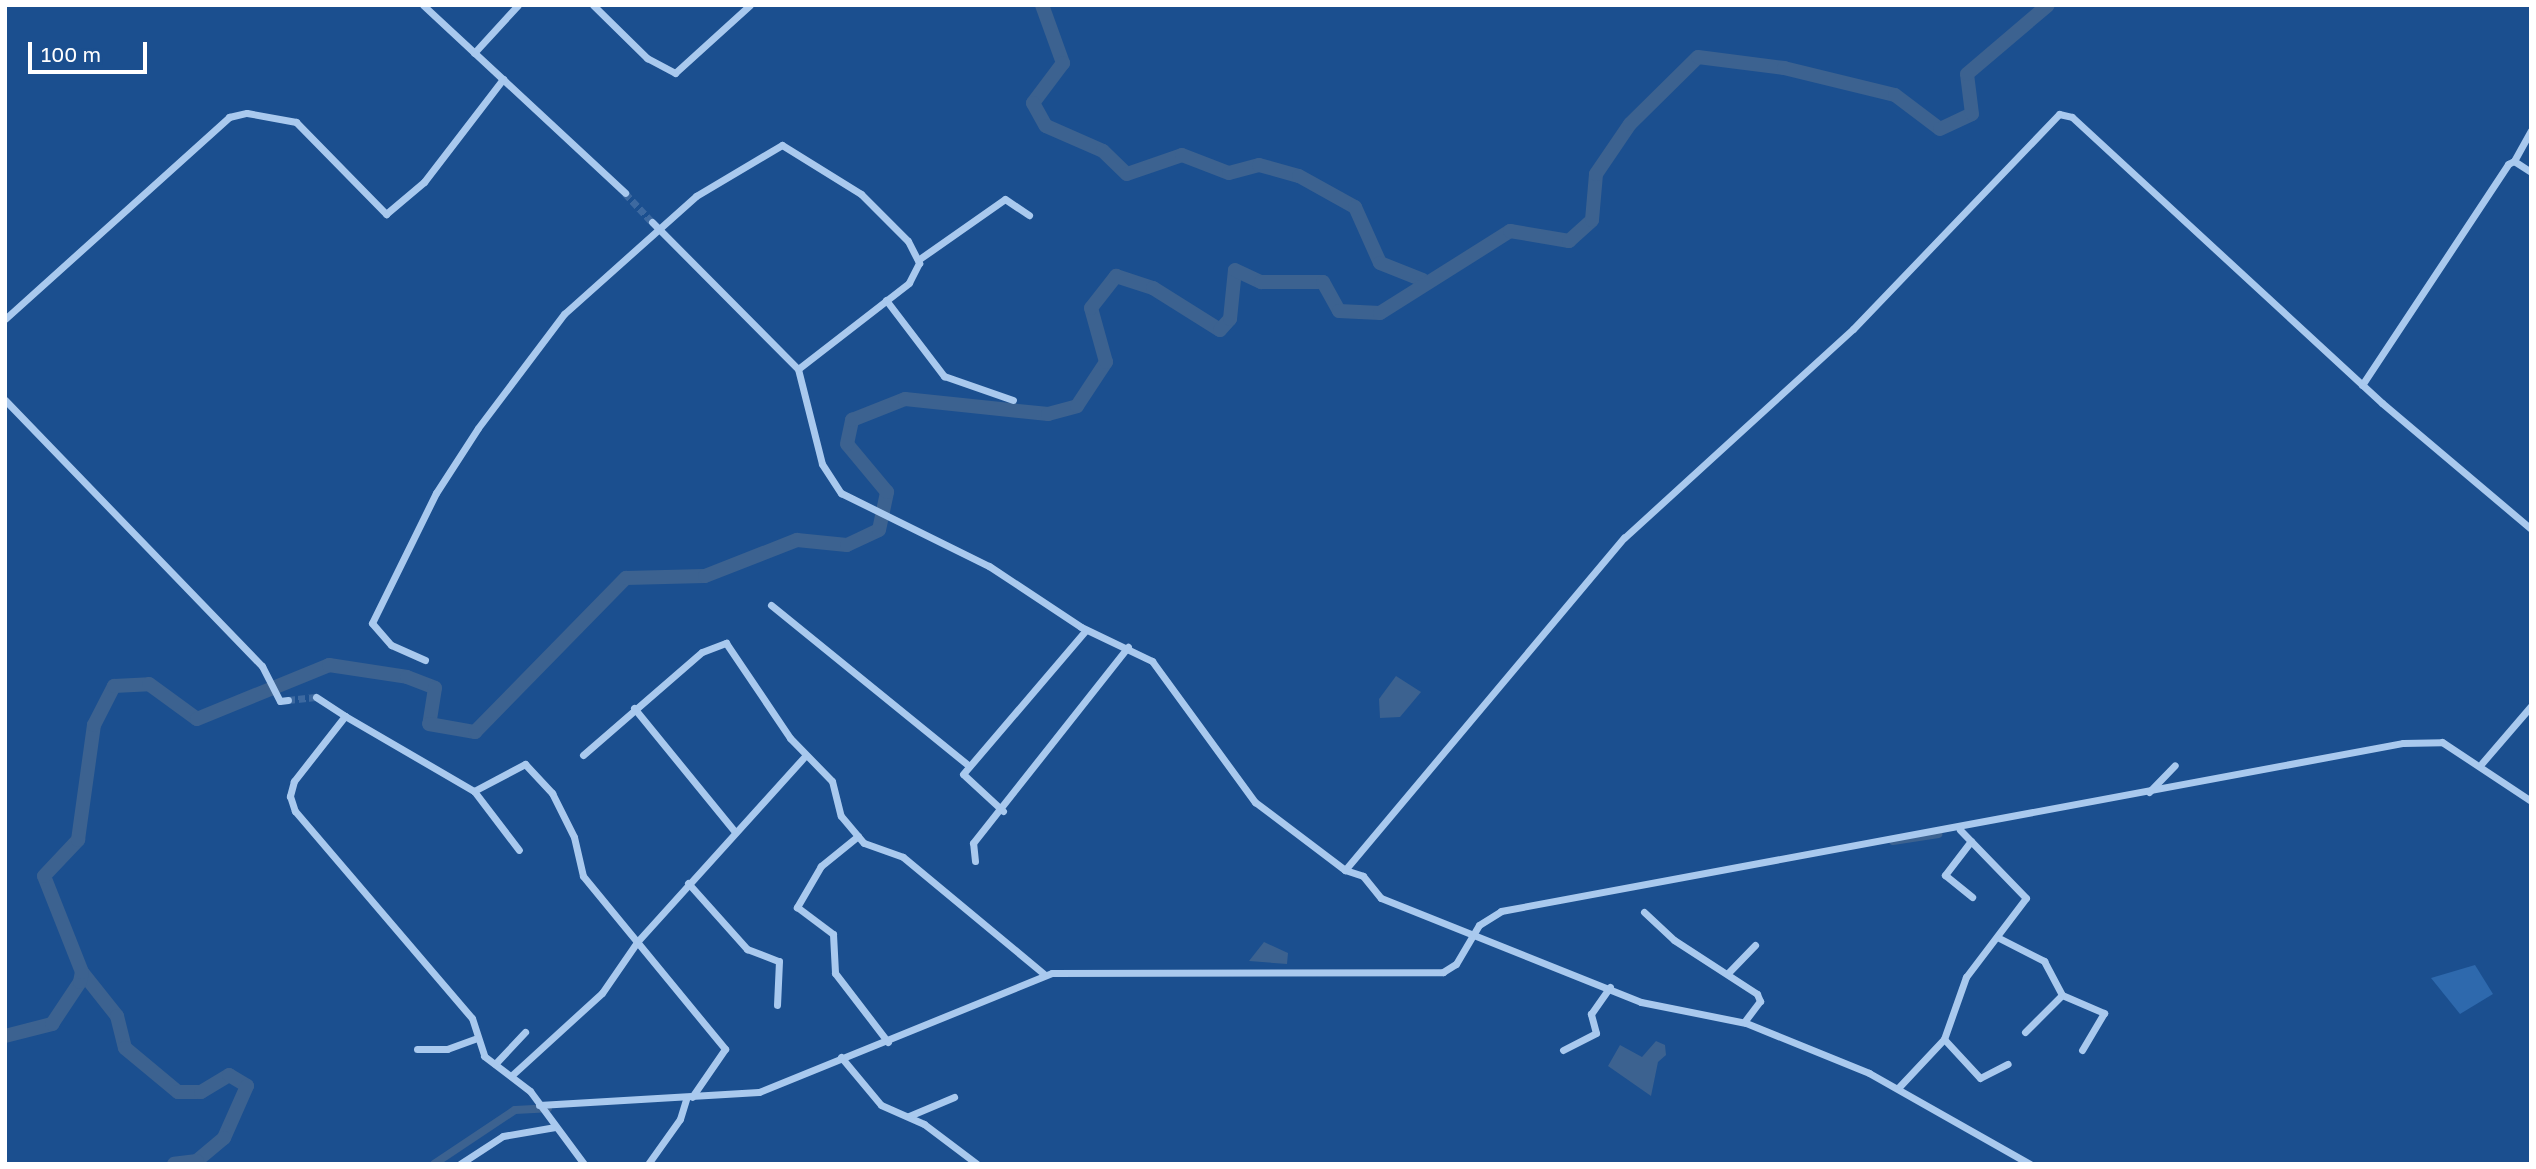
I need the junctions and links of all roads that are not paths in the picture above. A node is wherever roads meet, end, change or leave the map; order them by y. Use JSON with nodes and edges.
{"nodes":[{"id":1,"x":423,"y":5,"type":"edge"},
{"id":2,"x":518,"y":5,"type":"edge"},
{"id":3,"x":593,"y":5,"type":"edge"},
{"id":4,"x":750,"y":5,"type":"edge"},
{"id":5,"x":474,"y":53,"type":"junction"},
{"id":6,"x":503,"y":79,"type":"junction"},
{"id":7,"x":2531,"y":130,"type":"edge"},
{"id":8,"x":2514,"y":161,"type":"junction"},
{"id":9,"x":2531,"y":172,"type":"edge"},
{"id":10,"x":625,"y":193,"type":"tunnel mouth"},
{"id":11,"x":1029,"y":215,"type":"dead end"},
{"id":12,"x":652,"y":222,"type":"tunnel mouth"},
{"id":13,"x":660,"y":231,"type":"junction"},
{"id":14,"x":918,"y":260,"type":"junction"},
{"id":15,"x":886,"y":300,"type":"junction"},
{"id":16,"x":5,"y":319,"type":"edge"},
{"id":17,"x":798,"y":369,"type":"junction"},
{"id":18,"x":2362,"y":385,"type":"junction"},
{"id":19,"x":5,"y":400,"type":"edge"},
{"id":20,"x":1013,"y":400,"type":"dead end"},
{"id":21,"x":2531,"y":528,"type":"edge"},
{"id":22,"x":771,"y":605,"type":"dead end"},
{"id":23,"x":1086,"y":629,"type":"junction"},
{"id":24,"x":1128,"y":648,"type":"junction"},
{"id":25,"x":425,"y":660,"type":"dead end"},
{"id":26,"x":316,"y":697,"type":"tunnel mouth"},
{"id":27,"x":288,"y":701,"type":"dead end"},
{"id":28,"x":2531,"y":706,"type":"edge"},
{"id":29,"x":634,"y":708,"type":"junction"},
{"id":30,"x":345,"y":716,"type":"junction"},
{"id":31,"x":583,"y":755,"type":"dead end"},
{"id":32,"x":804,"y":757,"type":"junction"},
{"id":33,"x":2482,"y":763,"type":"junction"},
{"id":34,"x":2175,"y":765,"type":"dead end"},
{"id":35,"x":969,"y":766,"type":"junction"},
{"id":36,"x":474,"y":791,"type":"junction"},
{"id":37,"x":2148,"y":793,"type":"junction"},
{"id":38,"x":2531,"y":801,"type":"edge"},
{"id":39,"x":1003,"y":811,"type":"junction"},
{"id":40,"x":736,"y":832,"type":"junction"},
{"id":41,"x":858,"y":836,"type":"junction"},
{"id":42,"x":1965,"y":836,"type":"junction"},
{"id":43,"x":519,"y":850,"type":"dead end"},
{"id":44,"x":975,"y":861,"type":"dead end"},
{"id":45,"x":1345,"y":870,"type":"junction"},
{"id":46,"x":688,"y":883,"type":"junction"},
{"id":47,"x":1972,"y":897,"type":"dead end"},
{"id":48,"x":1644,"y":912,"type":"dead end"},
{"id":49,"x":1474,"y":933,"type":"junction"},
{"id":50,"x":1999,"y":939,"type":"junction"},
{"id":51,"x":1755,"y":944,"type":"dead end"},
{"id":52,"x":635,"y":945,"type":"junction"},
{"id":53,"x":1728,"y":973,"type":"junction"},
{"id":54,"x":1044,"y":974,"type":"junction"},
{"id":55,"x":1610,"y":987,"type":"junction"},
{"id":56,"x":2062,"y":995,"type":"junction"},
{"id":57,"x":777,"y":1005,"type":"dead end"},
{"id":58,"x":1744,"y":1022,"type":"junction"},
{"id":59,"x":525,"y":1032,"type":"dead end"},
{"id":60,"x":2025,"y":1032,"type":"dead end"},
{"id":61,"x":475,"y":1039,"type":"junction"},
{"id":62,"x":1944,"y":1039,"type":"junction"},
{"id":63,"x":888,"y":1042,"type":"junction"},
{"id":64,"x":417,"y":1049,"type":"dead end"},
{"id":65,"x":1563,"y":1050,"type":"dead end"},
{"id":66,"x":2082,"y":1050,"type":"dead end"},
{"id":67,"x":844,"y":1061,"type":"junction"},
{"id":68,"x":495,"y":1064,"type":"junction"},
{"id":69,"x":2008,"y":1064,"type":"dead end"},
{"id":70,"x":511,"y":1076,"type":"junction"},
{"id":71,"x":1899,"y":1087,"type":"junction"},
{"id":72,"x":954,"y":1097,"type":"dead end"},
{"id":73,"x":686,"y":1102,"type":"junction"},
{"id":74,"x":542,"y":1108,"type":"junction"},
{"id":75,"x":906,"y":1117,"type":"junction"},
{"id":76,"x":553,"y":1125,"type":"junction"},
{"id":77,"x":460,"y":1164,"type":"edge"},
{"id":78,"x":584,"y":1164,"type":"edge"},
{"id":79,"x":648,"y":1164,"type":"edge"},
{"id":80,"x":977,"y":1164,"type":"edge"},
{"id":81,"x":2030,"y":1164,"type":"edge"}],
"edges":[{"from":1,"to":5,"type":"street"},
{"from":2,"to":5,"type":"street"},
{"from":3,"to":4,"type":"street"},
{"from":5,"to":6,"type":"street"},
{"from":6,"to":10,"type":"street"},
{"from":6,"to":16,"type":"street"},
{"from":7,"to":8,"type":"street"},
{"from":8,"to":9,"type":"street"},
{"from":8,"to":18,"type":"street"},
{"from":11,"to":14,"type":"street"},
{"from":12,"to":13,"type":"street"},
{"from":13,"to":14,"type":"street"},
{"from":13,"to":17,"type":"street"},
{"from":13,"to":25,"type":"street"},
{"from":14,"to":15,"type":"street"},
{"from":15,"to":17,"type":"street"},
{"from":15,"to":20,"type":"street"},
{"from":17,"to":23,"type":"street"},
{"from":18,"to":21,"type":"street"},
{"from":18,"to":45,"type":"street"},
{"from":19,"to":27,"type":"street"},
{"from":22,"to":35,"type":"street"},
{"from":23,"to":24,"type":"street"},
{"from":23,"to":35,"type":"street"},
{"from":24,"to":39,"type":"street"},
{"from":24,"to":45,"type":"street"},
{"from":26,"to":30,"type":"street"},
{"from":28,"to":33,"type":"street"},
{"from":29,"to":31,"type":"street"},
{"from":29,"to":32,"type":"street"},
{"from":29,"to":40,"type":"street"},
{"from":30,"to":36,"type":"street"},
{"from":30,"to":61,"type":"street"},
{"from":32,"to":40,"type":"street"},
{"from":32,"to":41,"type":"street"},
{"from":33,"to":37,"type":"street"},
{"from":33,"to":38,"type":"street"},
{"from":34,"to":37,"type":"street"},
{"from":35,"to":39,"type":"street"},
{"from":36,"to":43,"type":"street"},
{"from":36,"to":52,"type":"street"},
{"from":37,"to":42,"type":"street"},
{"from":39,"to":44,"type":"street"},
{"from":40,"to":46,"type":"street"},
{"from":41,"to":54,"type":"street"},
{"from":41,"to":63,"type":"street"},
{"from":42,"to":47,"type":"street"},
{"from":42,"to":49,"type":"street"},
{"from":42,"to":50,"type":"street"},
{"from":45,"to":49,"type":"street"},
{"from":46,"to":52,"type":"street"},
{"from":46,"to":57,"type":"street"},
{"from":48,"to":53,"type":"street"},
{"from":49,"to":54,"type":"street"},
{"from":49,"to":55,"type":"street"},
{"from":50,"to":56,"type":"street"},
{"from":50,"to":62,"type":"street"},
{"from":51,"to":53,"type":"street"},
{"from":52,"to":70,"type":"street"},
{"from":52,"to":73,"type":"street"},
{"from":53,"to":58,"type":"street"},
{"from":54,"to":63,"type":"street"},
{"from":55,"to":58,"type":"street"},
{"from":55,"to":65,"type":"street"},
{"from":56,"to":60,"type":"street"},
{"from":56,"to":66,"type":"street"},
{"from":58,"to":71,"type":"street"},
{"from":59,"to":68,"type":"street"},
{"from":61,"to":64,"type":"street"},
{"from":61,"to":68,"type":"street"},
{"from":62,"to":69,"type":"street"},
{"from":62,"to":71,"type":"street"},
{"from":63,"to":67,"type":"street"},
{"from":67,"to":73,"type":"street"},
{"from":67,"to":75,"type":"street"},
{"from":68,"to":70,"type":"street"},
{"from":70,"to":74,"type":"street"},
{"from":71,"to":81,"type":"street"},
{"from":72,"to":75,"type":"street"},
{"from":73,"to":74,"type":"street"},
{"from":73,"to":79,"type":"street"},
{"from":74,"to":76,"type":"street"},
{"from":75,"to":80,"type":"street"},
{"from":76,"to":77,"type":"street"},
{"from":76,"to":78,"type":"street"}]}
